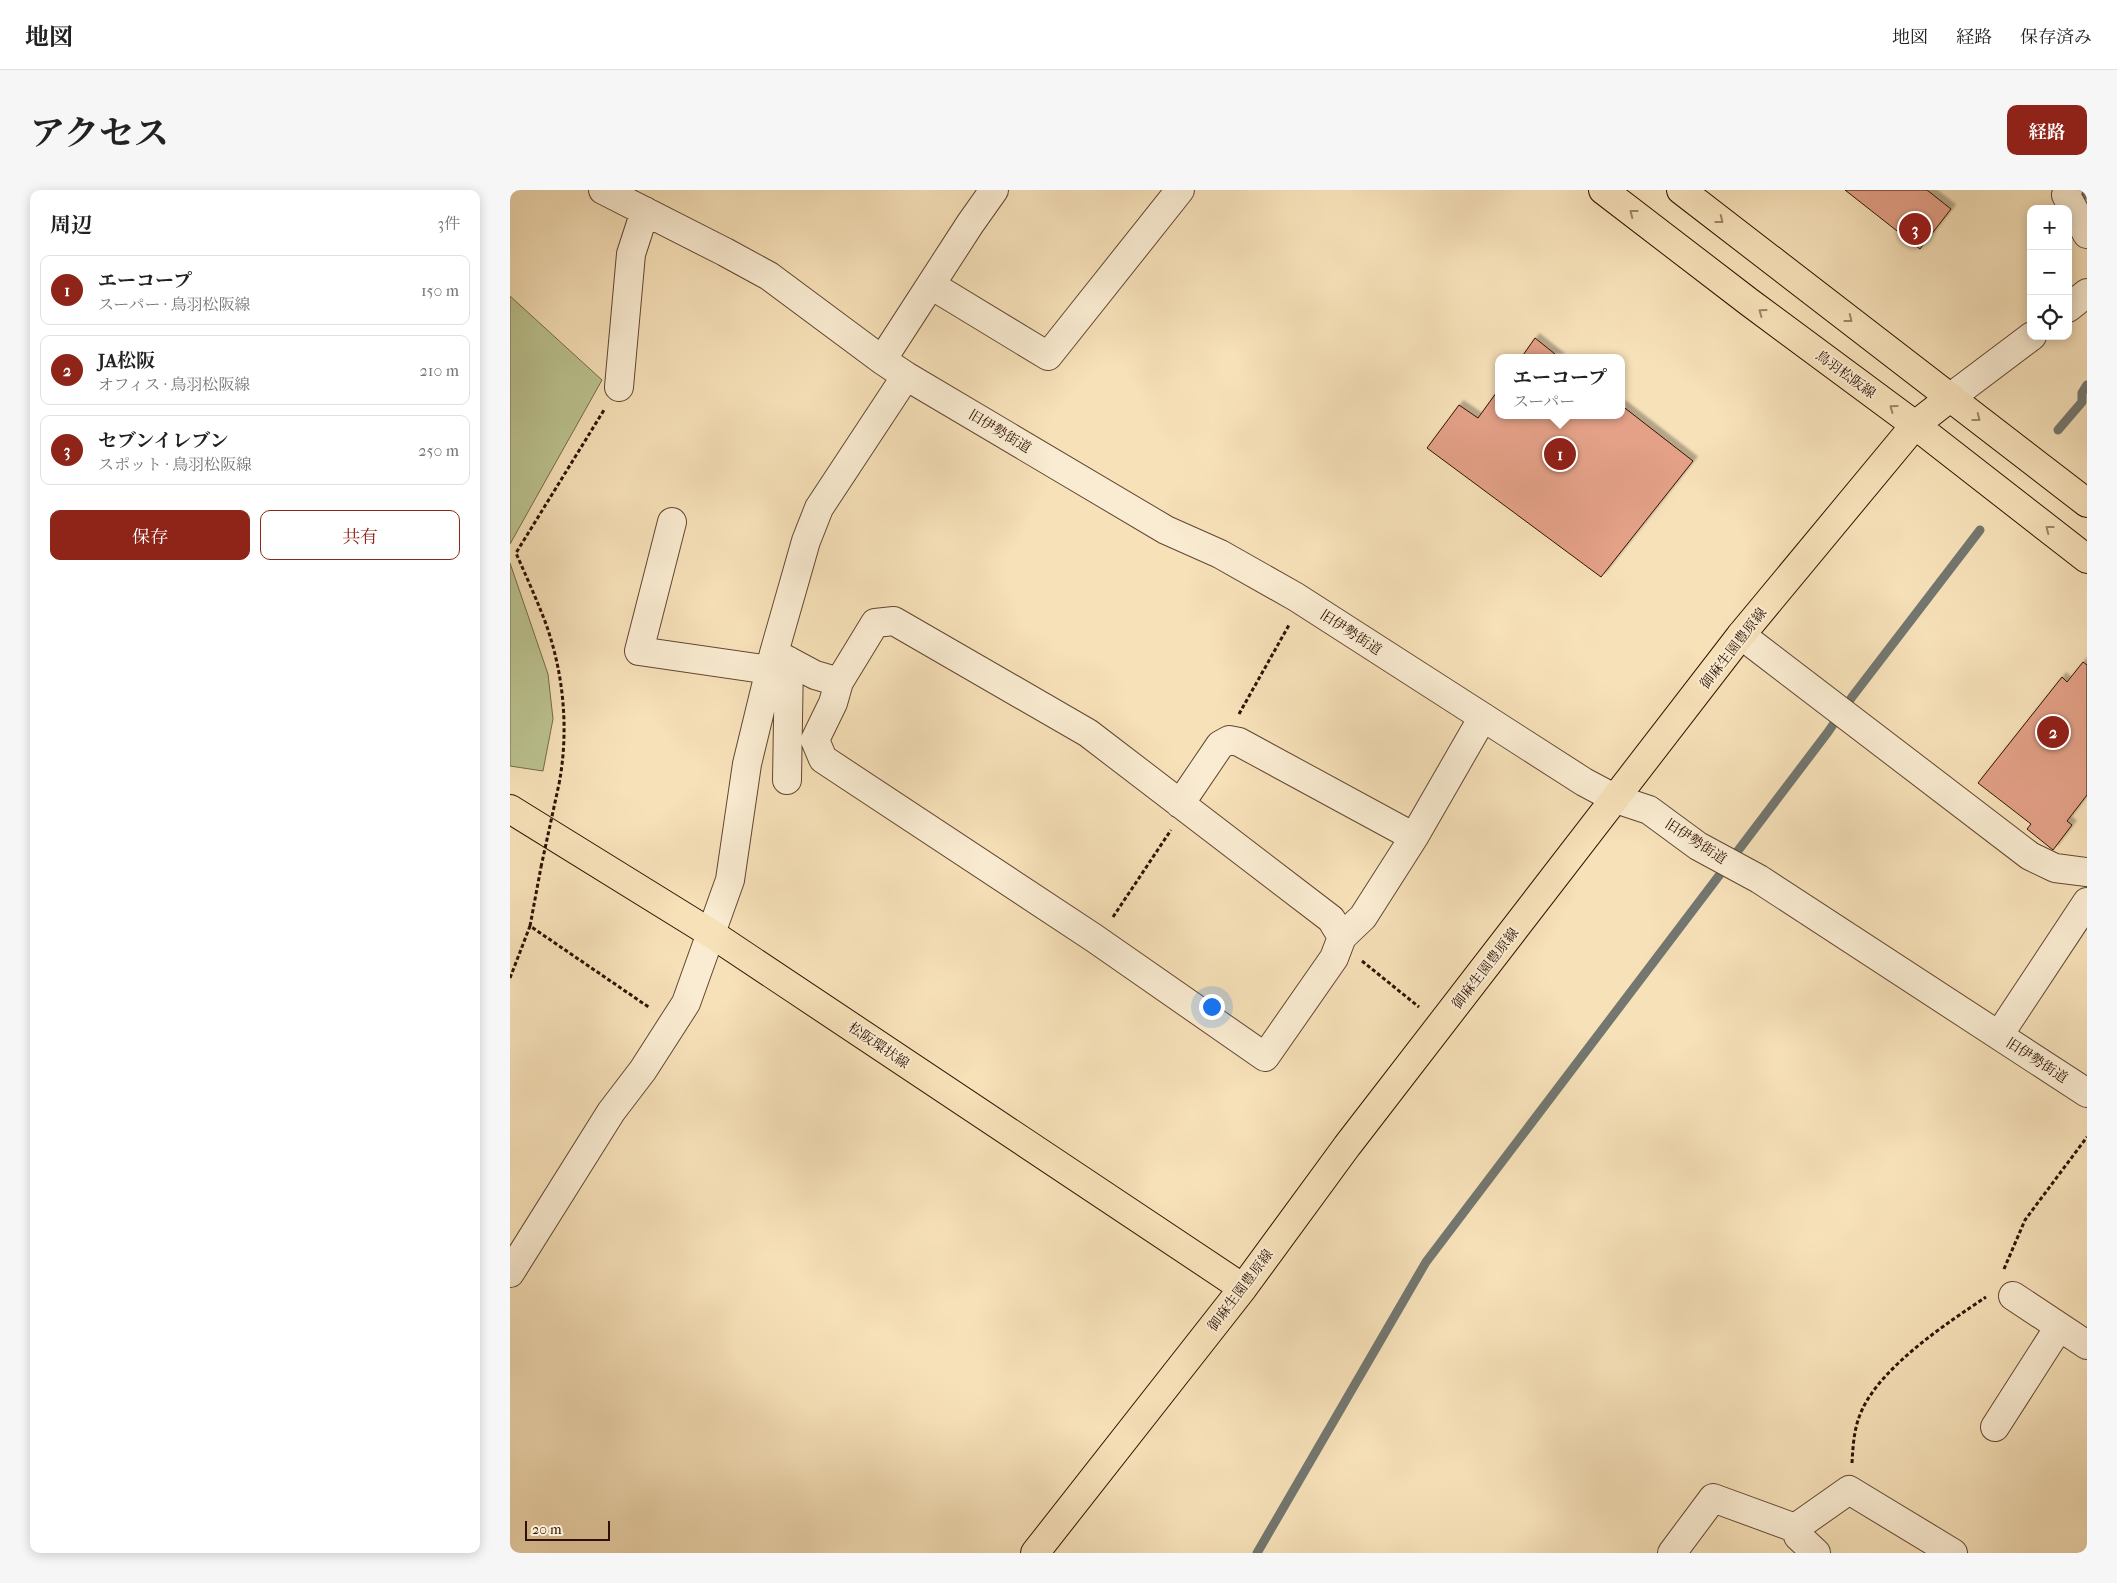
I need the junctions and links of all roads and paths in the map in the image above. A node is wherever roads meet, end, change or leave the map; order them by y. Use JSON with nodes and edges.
{"nodes":[{"id":1,"x":603,"y":190,"type":"edge"},
{"id":2,"x":994,"y":190,"type":"edge"},
{"id":3,"x":1180,"y":190,"type":"edge"},
{"id":4,"x":1603,"y":190,"type":"edge"},
{"id":5,"x":1681,"y":190,"type":"edge"},
{"id":6,"x":2065,"y":192,"type":"edge"},
{"id":7,"x":645,"y":211,"type":"junction"},
{"id":8,"x":2087,"y":234,"type":"edge"},
{"id":9,"x":930,"y":285,"type":"junction"},
{"id":10,"x":2087,"y":294,"type":"edge"},
{"id":11,"x":2072,"y":305,"type":"edge"},
{"id":12,"x":2027,"y":340,"type":"edge"},
{"id":13,"x":882,"y":360,"type":"junction"},
{"id":14,"x":906,"y":376,"type":"junction"},
{"id":15,"x":619,"y":387,"type":"joint"},
{"id":16,"x":1951,"y":397,"type":"junction"},
{"id":17,"x":1915,"y":424,"type":"junction"},
{"id":18,"x":2087,"y":503,"type":"edge"},
{"id":19,"x":672,"y":522,"type":"dead end"},
{"id":20,"x":2087,"y":560,"type":"edge"},
{"id":21,"x":1302,"y":601,"type":"junction"},
{"id":22,"x":1741,"y":635,"type":"junction"},
{"id":23,"x":777,"y":661,"type":"junction"},
{"id":24,"x":839,"y":682,"type":"junction"},
{"id":25,"x":1483,"y":718,"type":"junction"},
{"id":26,"x":1224,"y":742,"type":"junction"},
{"id":27,"x":786,"y":780,"type":"dead end"},
{"id":28,"x":1616,"y":799,"type":"junction"},
{"id":29,"x":1180,"y":804,"type":"junction"},
{"id":30,"x":510,"y":809,"type":"edge"},
{"id":31,"x":1414,"y":837,"type":"junction"},
{"id":32,"x":2087,"y":872,"type":"edge"},
{"id":33,"x":2087,"y":902,"type":"edge"},
{"id":34,"x":530,"y":926,"type":"junction"},
{"id":35,"x":712,"y":934,"type":"junction"},
{"id":36,"x":1097,"y":940,"type":"junction"},
{"id":37,"x":1341,"y":940,"type":"junction"},
{"id":38,"x":510,"y":978,"type":"edge"},
{"id":39,"x":1426,"y":1012,"type":"dead end"},
{"id":40,"x":673,"y":1024,"type":"junction"},
{"id":41,"x":1998,"y":1035,"type":"junction"},
{"id":42,"x":2087,"y":1093,"type":"edge"},
{"id":43,"x":2087,"y":1137,"type":"edge"},
{"id":44,"x":2004,"y":1270,"type":"dead end"},
{"id":45,"x":510,"y":1273,"type":"edge"},
{"id":46,"x":1243,"y":1288,"type":"junction"},
{"id":47,"x":2003,"y":1294,"type":"joint"},
{"id":48,"x":2059,"y":1327,"type":"junction"},
{"id":49,"x":2087,"y":1345,"type":"edge"},
{"id":50,"x":1995,"y":1427,"type":"dead end"},
{"id":51,"x":1849,"y":1490,"type":"junction"},
{"id":52,"x":1795,"y":1528,"type":"junction"},
{"id":53,"x":1035,"y":1553,"type":"edge"},
{"id":54,"x":1672,"y":1553,"type":"edge"},
{"id":55,"x":1816,"y":1553,"type":"edge"},
{"id":56,"x":1954,"y":1553,"type":"edge"}],
"edges":[{"from":1,"to":7,"type":"street","name":"旧伊勢街道"},
{"from":2,"to":9,"type":"street"},
{"from":3,"to":9,"type":"street"},
{"from":17,"to":4,"type":"main road","name":"鳥羽松阪線","one_way":true},
{"from":5,"to":16,"type":"main road","one_way":true},
{"from":6,"to":8,"type":"street"},
{"from":7,"to":13,"type":"street","name":"旧伊勢街道"},
{"from":7,"to":15,"type":"street"},
{"from":9,"to":13,"type":"street"},
{"from":10,"to":11,"type":"street"},
{"from":12,"to":16,"type":"street"},
{"from":13,"to":14,"type":"street","name":"旧伊勢街道"},
{"from":14,"to":21,"type":"street","name":"旧伊勢街道"},
{"from":14,"to":23,"type":"street"},
{"from":15,"to":34,"type":"path","bridge":true},
{"from":16,"to":17,"type":"main road","name":"御麻生園豊原線"},
{"from":16,"to":18,"type":"main road","one_way":true},
{"from":20,"to":17,"type":"main road","name":"鳥羽松阪線","one_way":true},
{"from":17,"to":22,"type":"main road","name":"御麻生園豊原線"},
{"from":19,"to":23,"type":"street"},
{"from":21,"to":25,"type":"street","name":"旧伊勢街道"},
{"from":21,"to":26,"type":"path"},
{"from":22,"to":28,"type":"main road","name":"御麻生園豊原線"},
{"from":22,"to":32,"type":"street"},
{"from":23,"to":24,"type":"street"},
{"from":23,"to":27,"type":"street"},
{"from":23,"to":35,"type":"street"},
{"from":24,"to":29,"type":"street"},
{"from":24,"to":36,"type":"street"},
{"from":25,"to":28,"type":"street","name":"旧伊勢街道"},
{"from":25,"to":31,"type":"street"},
{"from":26,"to":29,"type":"street"},
{"from":26,"to":31,"type":"street"},
{"from":28,"to":41,"type":"street","name":"旧伊勢街道"},
{"from":28,"to":46,"type":"main road","name":"御麻生園豊原線"},
{"from":29,"to":36,"type":"path"},
{"from":29,"to":37,"type":"street"},
{"from":30,"to":35,"type":"main road","name":"松阪環状線"},
{"from":31,"to":37,"type":"street"},
{"from":33,"to":41,"type":"street"},
{"from":34,"to":38,"type":"path"},
{"from":34,"to":40,"type":"path"},
{"from":35,"to":40,"type":"street"},
{"from":35,"to":46,"type":"main road","name":"松阪環状線"},
{"from":36,"to":37,"type":"street"},
{"from":37,"to":39,"type":"path"},
{"from":40,"to":45,"type":"street"},
{"from":41,"to":42,"type":"street","name":"旧伊勢街道"},
{"from":43,"to":44,"type":"path"},
{"from":46,"to":53,"type":"main road","name":"御麻生園豊原線"},
{"from":47,"to":48,"type":"street"},
{"from":47,"to":51,"type":"path"},
{"from":48,"to":49,"type":"street"},
{"from":48,"to":50,"type":"street"},
{"from":51,"to":52,"type":"street"},
{"from":51,"to":56,"type":"street"},
{"from":52,"to":54,"type":"street"},
{"from":52,"to":55,"type":"street"}]}
